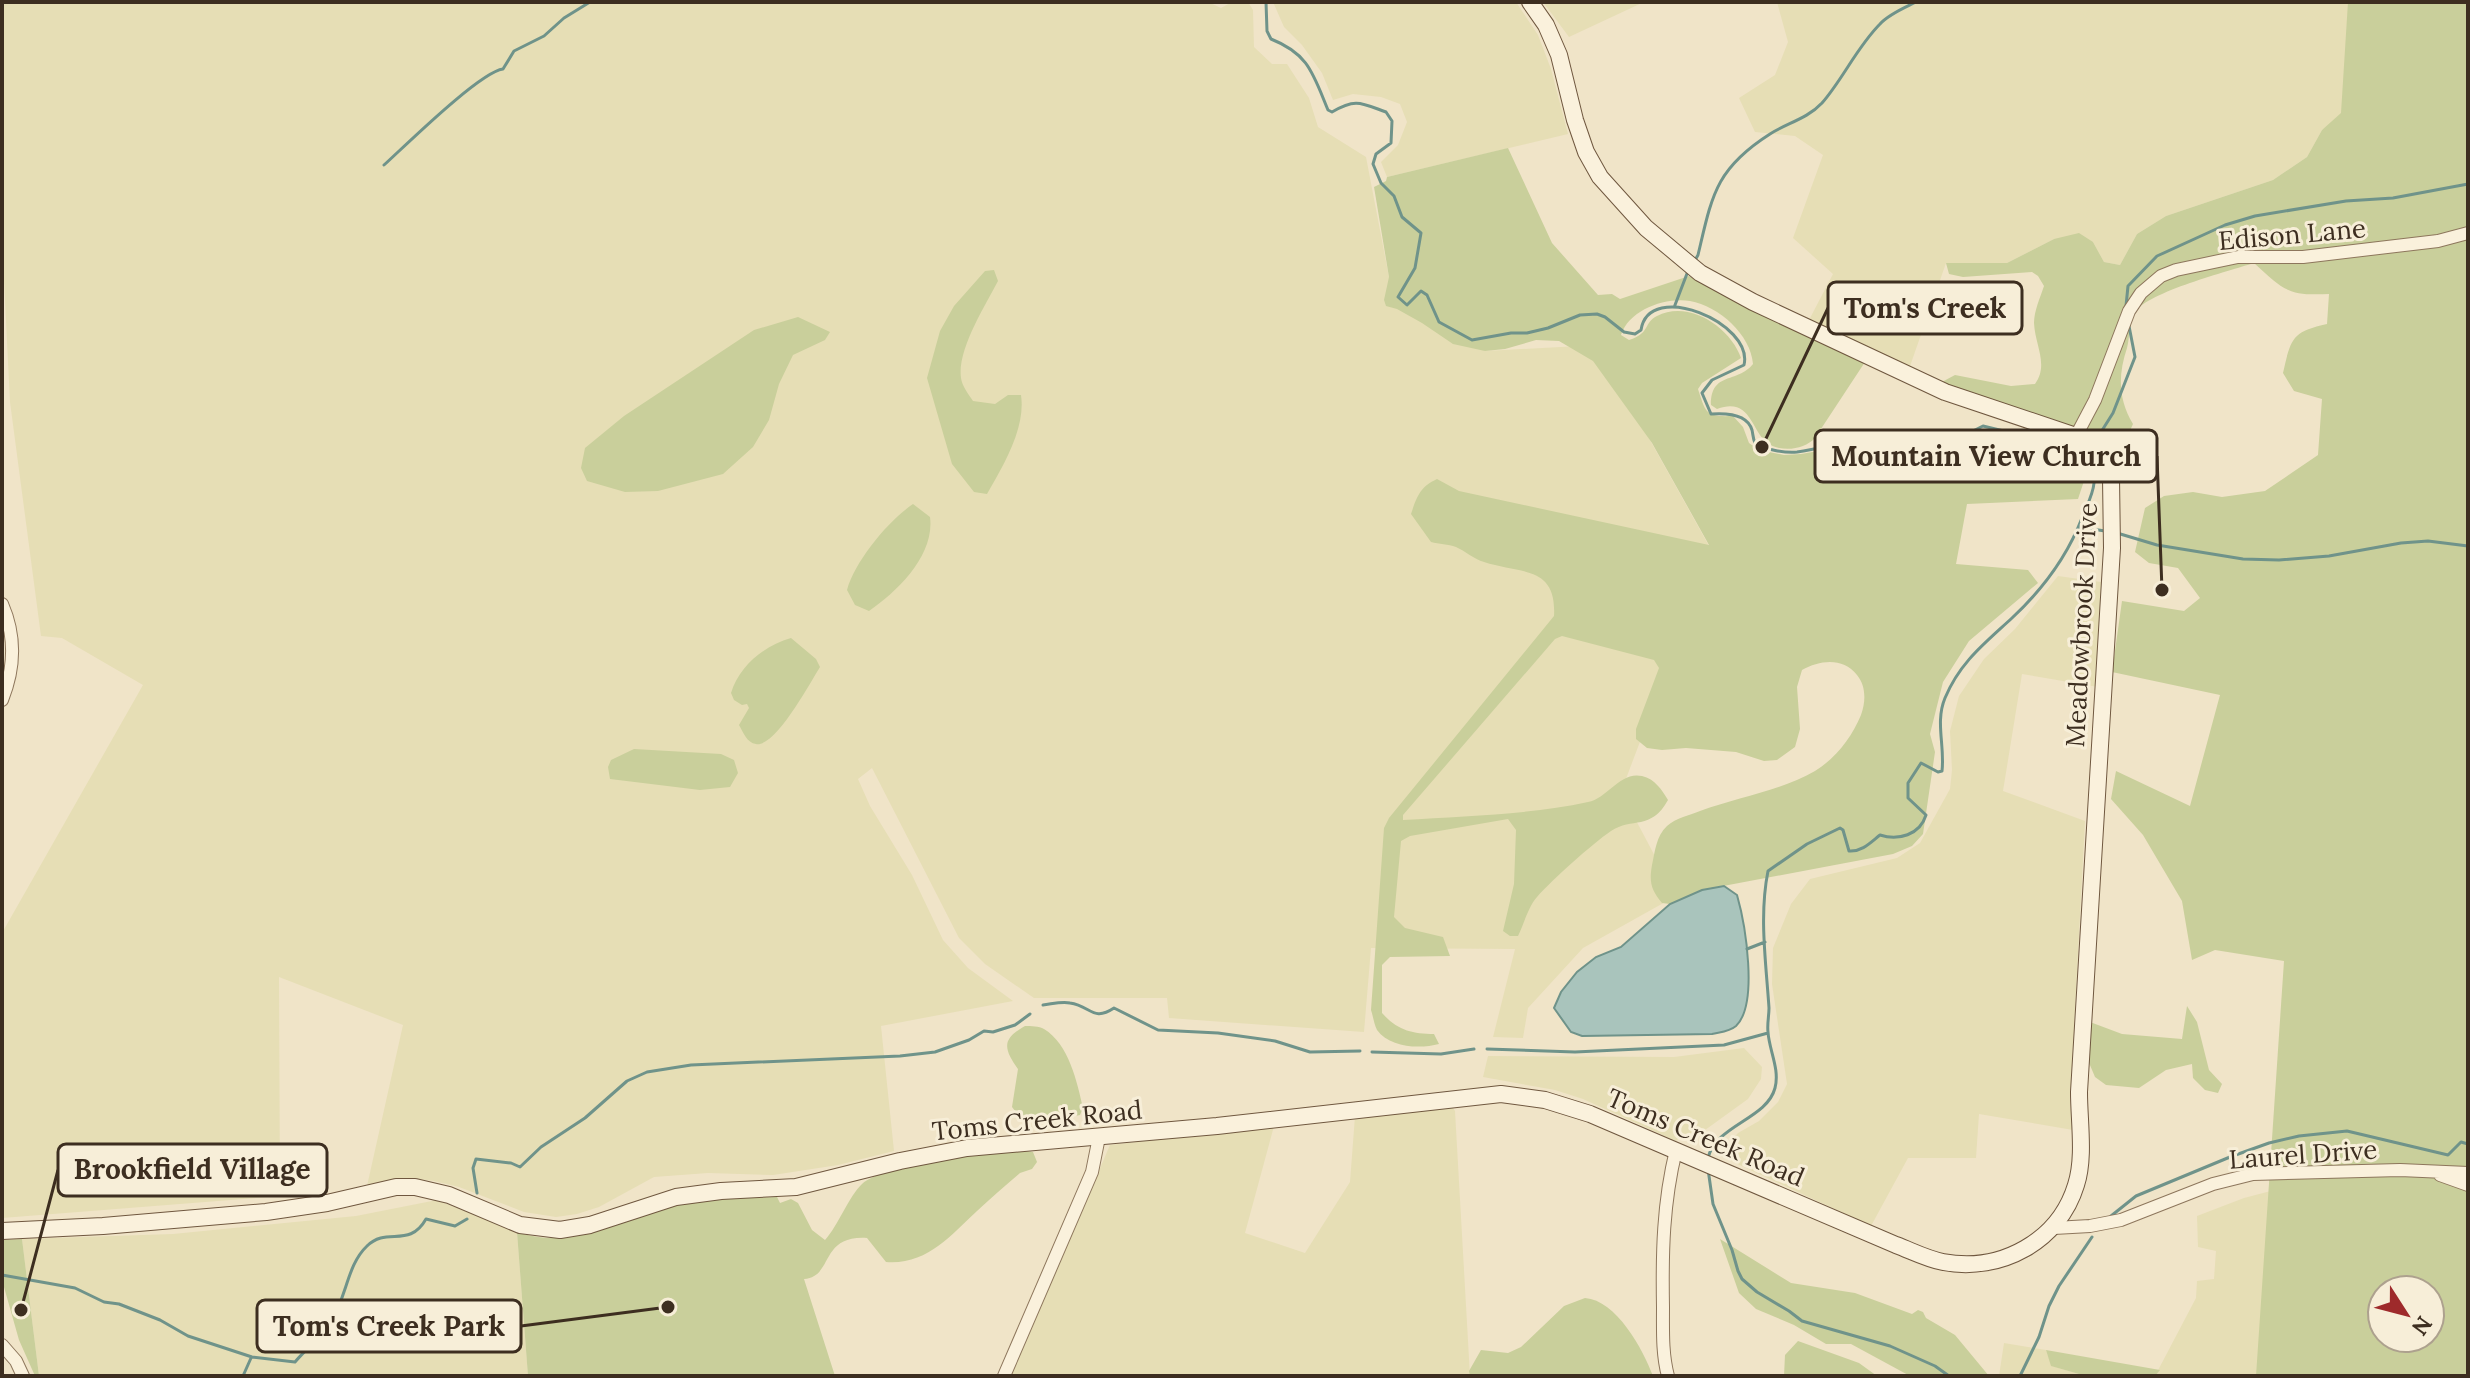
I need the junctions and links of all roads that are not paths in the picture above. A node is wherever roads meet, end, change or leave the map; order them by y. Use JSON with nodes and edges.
{"nodes":[{"id":1,"x":1530,"y":2,"type":"edge"},
{"id":2,"x":2468,"y":233,"type":"edge"},
{"id":3,"x":2076,"y":436,"type":"junction"},
{"id":4,"x":2,"y":604,"type":"edge"},
{"id":5,"x":2,"y":700,"type":"edge"},
{"id":6,"x":1099,"y":1137,"type":"junction"},
{"id":7,"x":1676,"y":1150,"type":"junction"},
{"id":8,"x":2426,"y":1170,"type":"junction"},
{"id":9,"x":2468,"y":1173,"type":"edge"},
{"id":10,"x":2468,"y":1185,"type":"edge"},
{"id":11,"x":2054,"y":1228,"type":"junction"},
{"id":12,"x":2,"y":1231,"type":"edge"},
{"id":13,"x":2,"y":1345,"type":"edge"},
{"id":14,"x":23,"y":1376,"type":"edge"},
{"id":15,"x":1004,"y":1376,"type":"edge"},
{"id":16,"x":1668,"y":1376,"type":"edge"}],
"edges":[{"from":1,"to":3,"type":"street","name":"Meadowbrook Drive"},
{"from":2,"to":3,"type":"street","name":"Edison Lane"},
{"from":3,"to":11,"type":"street","name":"Meadowbrook Drive"},
{"from":4,"to":5,"type":"street"},
{"from":6,"to":7,"type":"street","name":"Toms Creek Road"},
{"from":6,"to":12,"type":"street","name":"Toms Creek Road"},
{"from":6,"to":15,"type":"street"},
{"from":7,"to":11,"type":"street","name":"Toms Creek Road"},
{"from":7,"to":16,"type":"street"},
{"from":8,"to":9,"type":"street","name":"Laurel Drive"},
{"from":8,"to":10,"type":"street"},
{"from":8,"to":11,"type":"street","name":"Laurel Drive"},
{"from":13,"to":14,"type":"street"}]}
